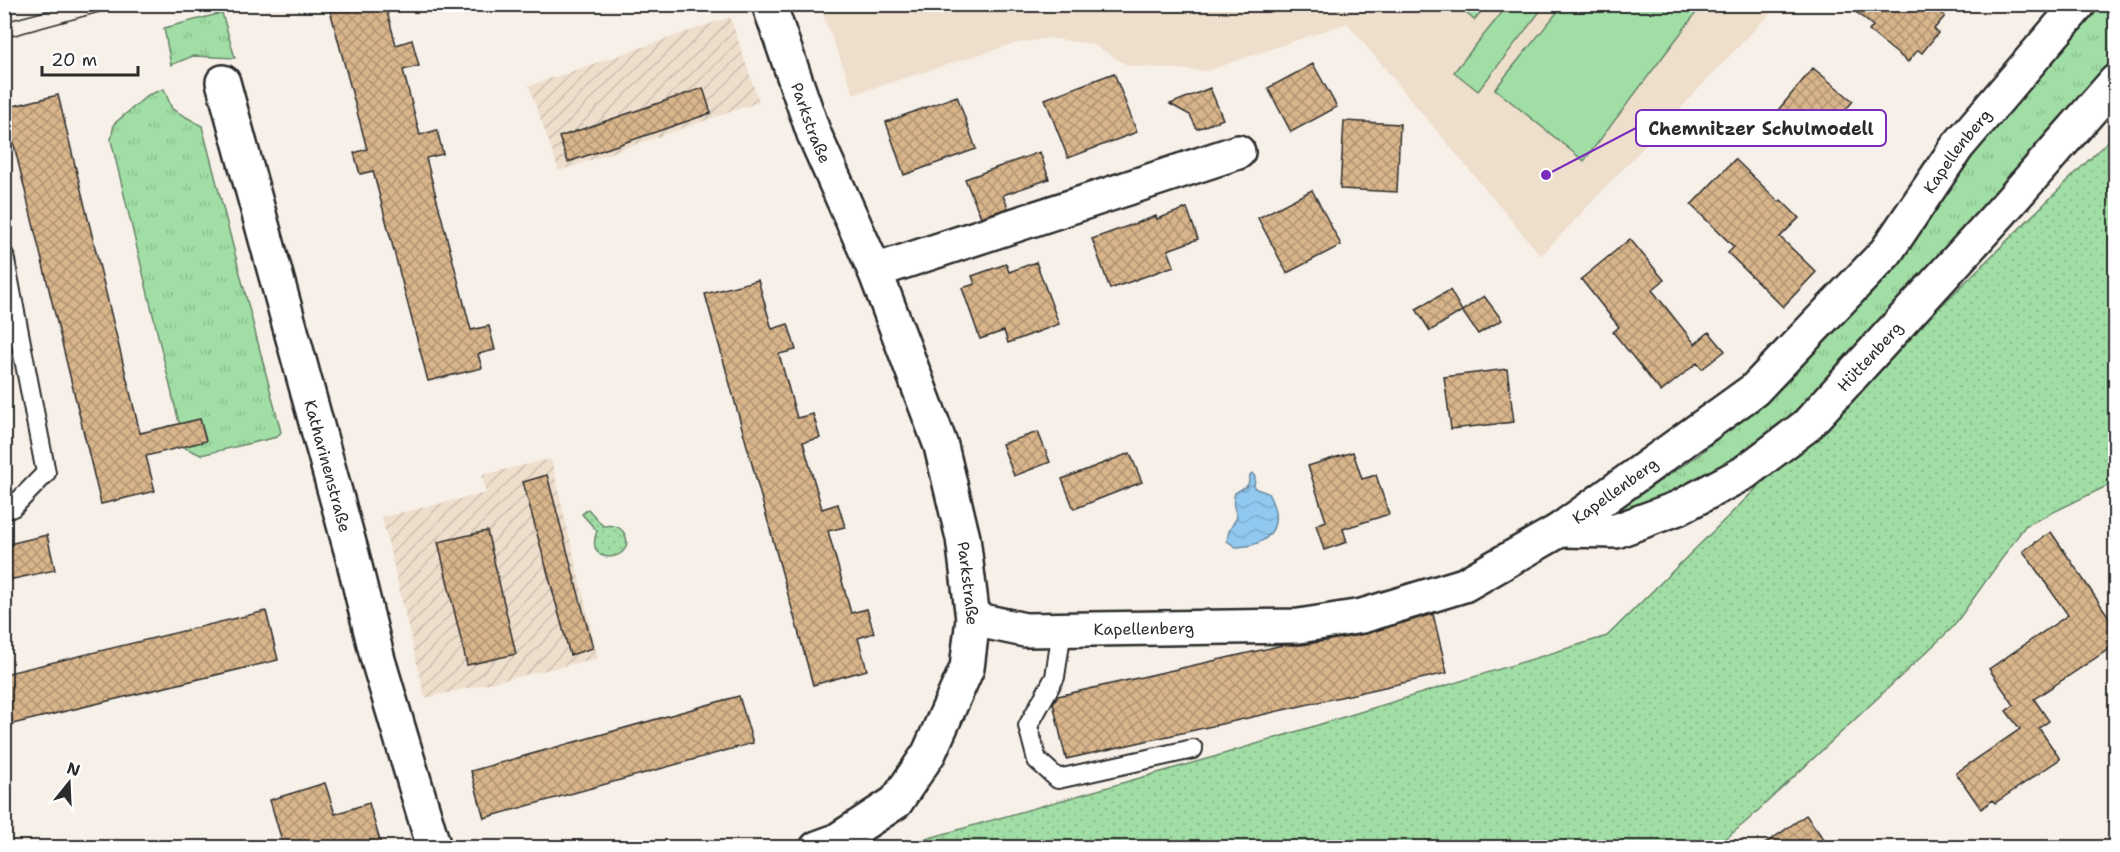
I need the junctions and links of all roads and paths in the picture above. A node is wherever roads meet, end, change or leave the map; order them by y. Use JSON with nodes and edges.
{"nodes":[{"id":1,"x":769,"y":4,"type":"edge"},
{"id":2,"x":2079,"y":4,"type":"edge"},
{"id":3,"x":2115,"y":81,"type":"edge"},
{"id":4,"x":223,"y":82,"type":"dead end"},
{"id":5,"x":1238,"y":152,"type":"dead end"},
{"id":6,"x":4,"y":255,"type":"edge"},
{"id":7,"x":875,"y":271,"type":"junction"},
{"id":8,"x":4,"y":511,"type":"edge"},
{"id":9,"x":1560,"y":530,"type":"junction"},
{"id":10,"x":973,"y":619,"type":"junction"},
{"id":11,"x":1062,"y":629,"type":"junction"},
{"id":12,"x":1193,"y":749,"type":"dead end"},
{"id":13,"x":434,"y":848,"type":"edge"},
{"id":14,"x":817,"y":848,"type":"edge"}],
"edges":[{"from":1,"to":7,"type":"street","name":"Parkstraße"},
{"from":2,"to":9,"type":"street","name":"Kapellenberg"},
{"from":3,"to":9,"type":"street","name":"Hüttenberg"},
{"from":4,"to":13,"type":"street","name":"Katharinenstraße"},
{"from":5,"to":7,"type":"street"},
{"from":6,"to":8,"type":"lane"},
{"from":7,"to":10,"type":"street","name":"Parkstraße"},
{"from":9,"to":11,"type":"street","name":"Kapellenberg"},
{"from":10,"to":11,"type":"street","name":"Kapellenberg"},
{"from":10,"to":14,"type":"street","name":"Parkstraße"},
{"from":11,"to":12,"type":"lane"}]}
